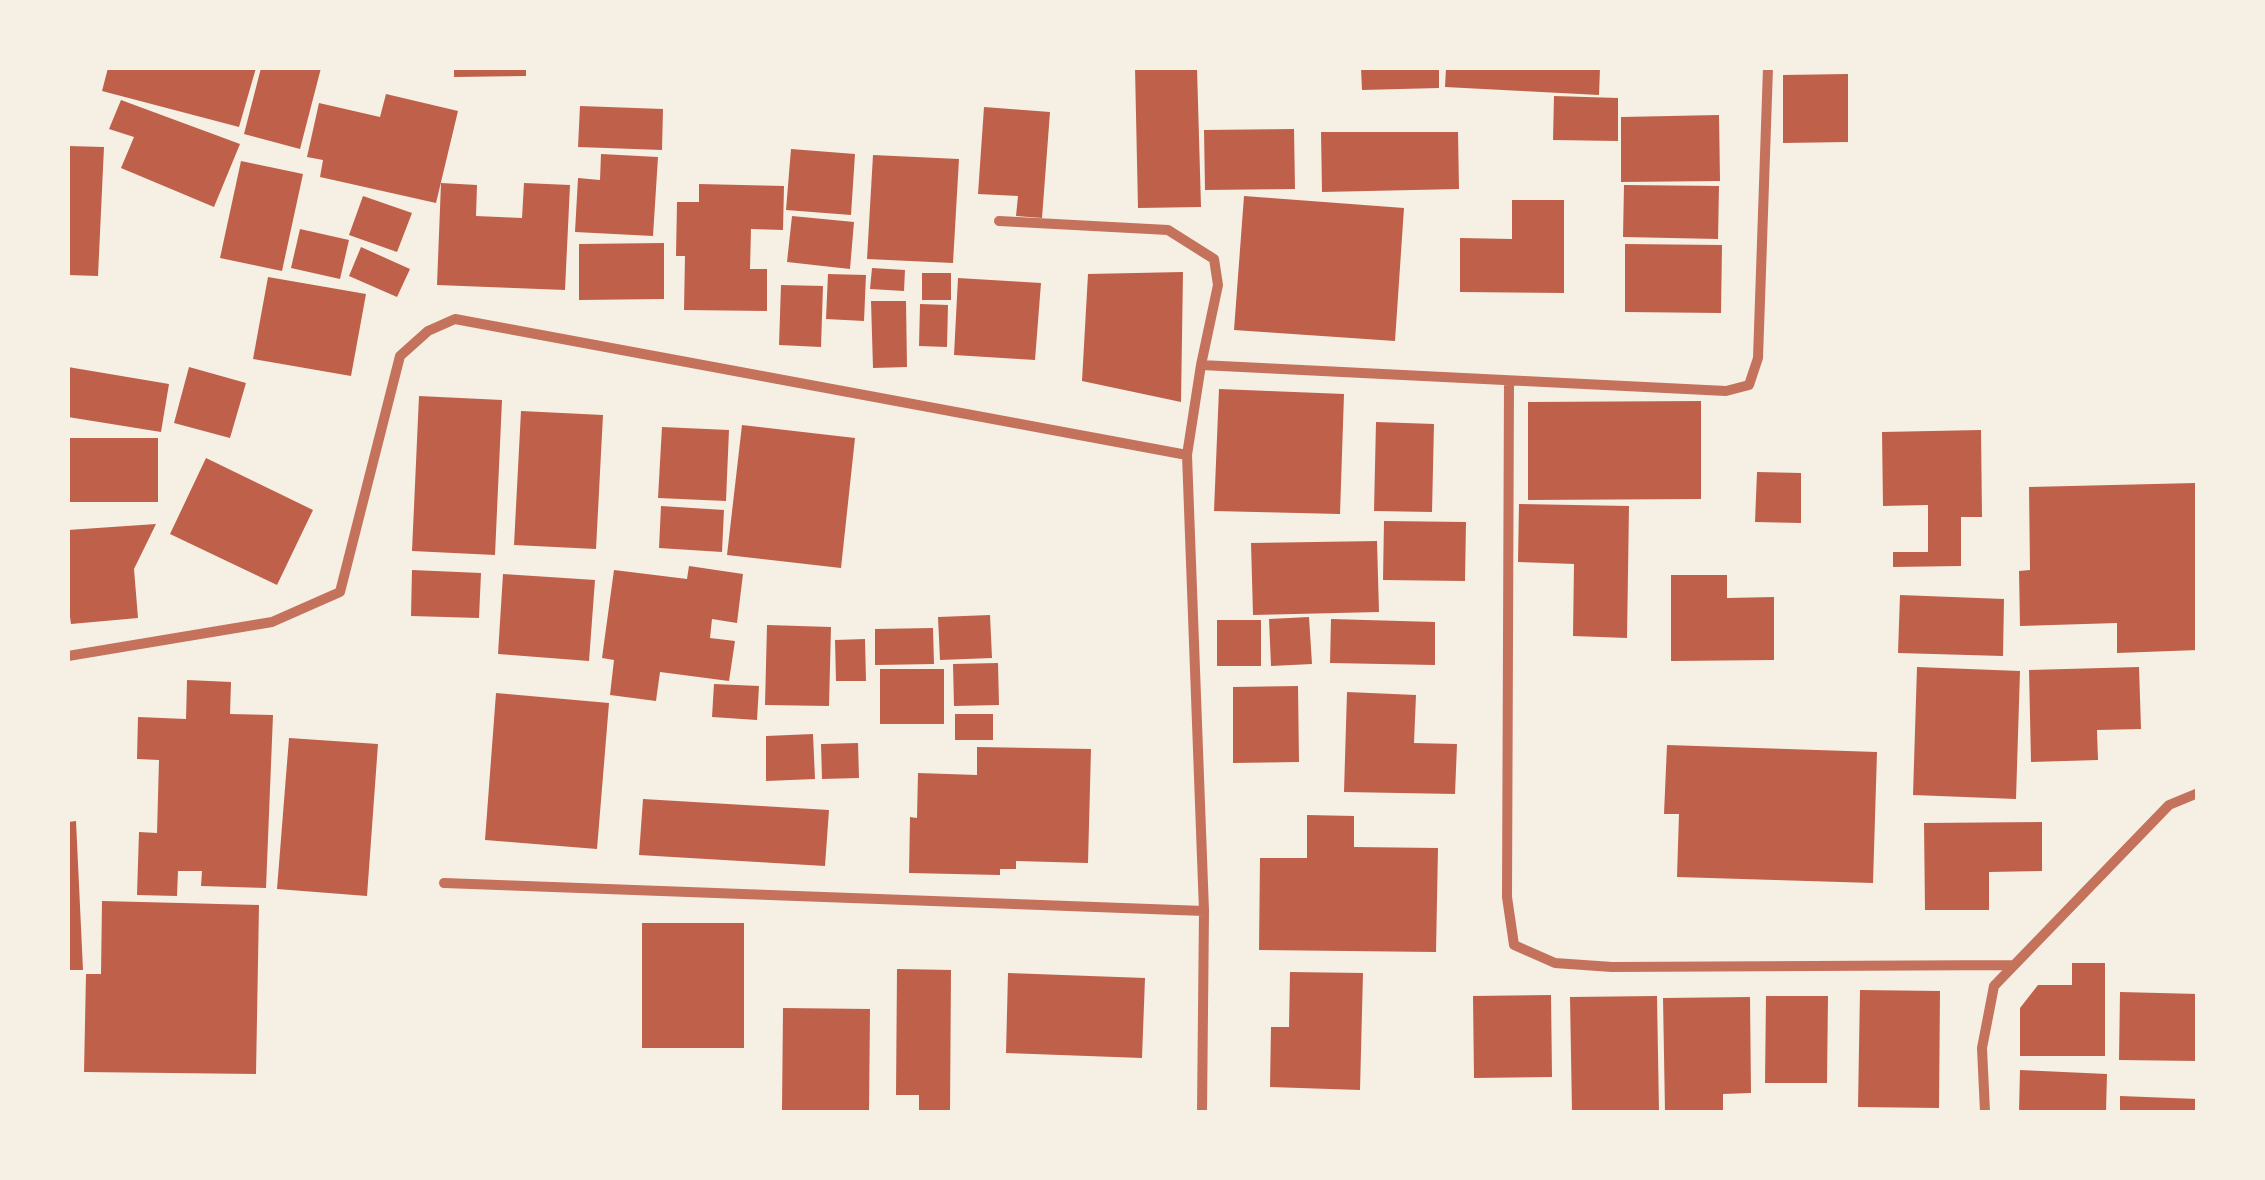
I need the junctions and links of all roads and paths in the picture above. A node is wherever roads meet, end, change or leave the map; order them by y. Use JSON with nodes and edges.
{"nodes":[{"id":1,"x":1768,"y":68,"type":"edge"},
{"id":2,"x":999,"y":222,"type":"dead end"},
{"id":3,"x":1201,"y":365,"type":"junction"},
{"id":4,"x":1509,"y":381,"type":"junction"},
{"id":5,"x":1187,"y":455,"type":"junction"},
{"id":6,"x":68,"y":656,"type":"edge"},
{"id":7,"x":2198,"y":793,"type":"edge"},
{"id":8,"x":444,"y":884,"type":"dead end"},
{"id":9,"x":1204,"y":911,"type":"junction"},
{"id":10,"x":2013,"y":965,"type":"junction"},
{"id":11,"x":1202,"y":1112,"type":"edge"},
{"id":12,"x":1985,"y":1112,"type":"edge"}],
"edges":[{"from":1,"to":4,"type":"street"},
{"from":2,"to":3,"type":"street"},
{"from":3,"to":4,"type":"street"},
{"from":3,"to":5,"type":"street"},
{"from":4,"to":10,"type":"street"},
{"from":5,"to":6,"type":"street"},
{"from":5,"to":9,"type":"street"},
{"from":7,"to":10,"type":"street"},
{"from":8,"to":9,"type":"street"},
{"from":9,"to":11,"type":"street"},
{"from":10,"to":12,"type":"street"}]}
